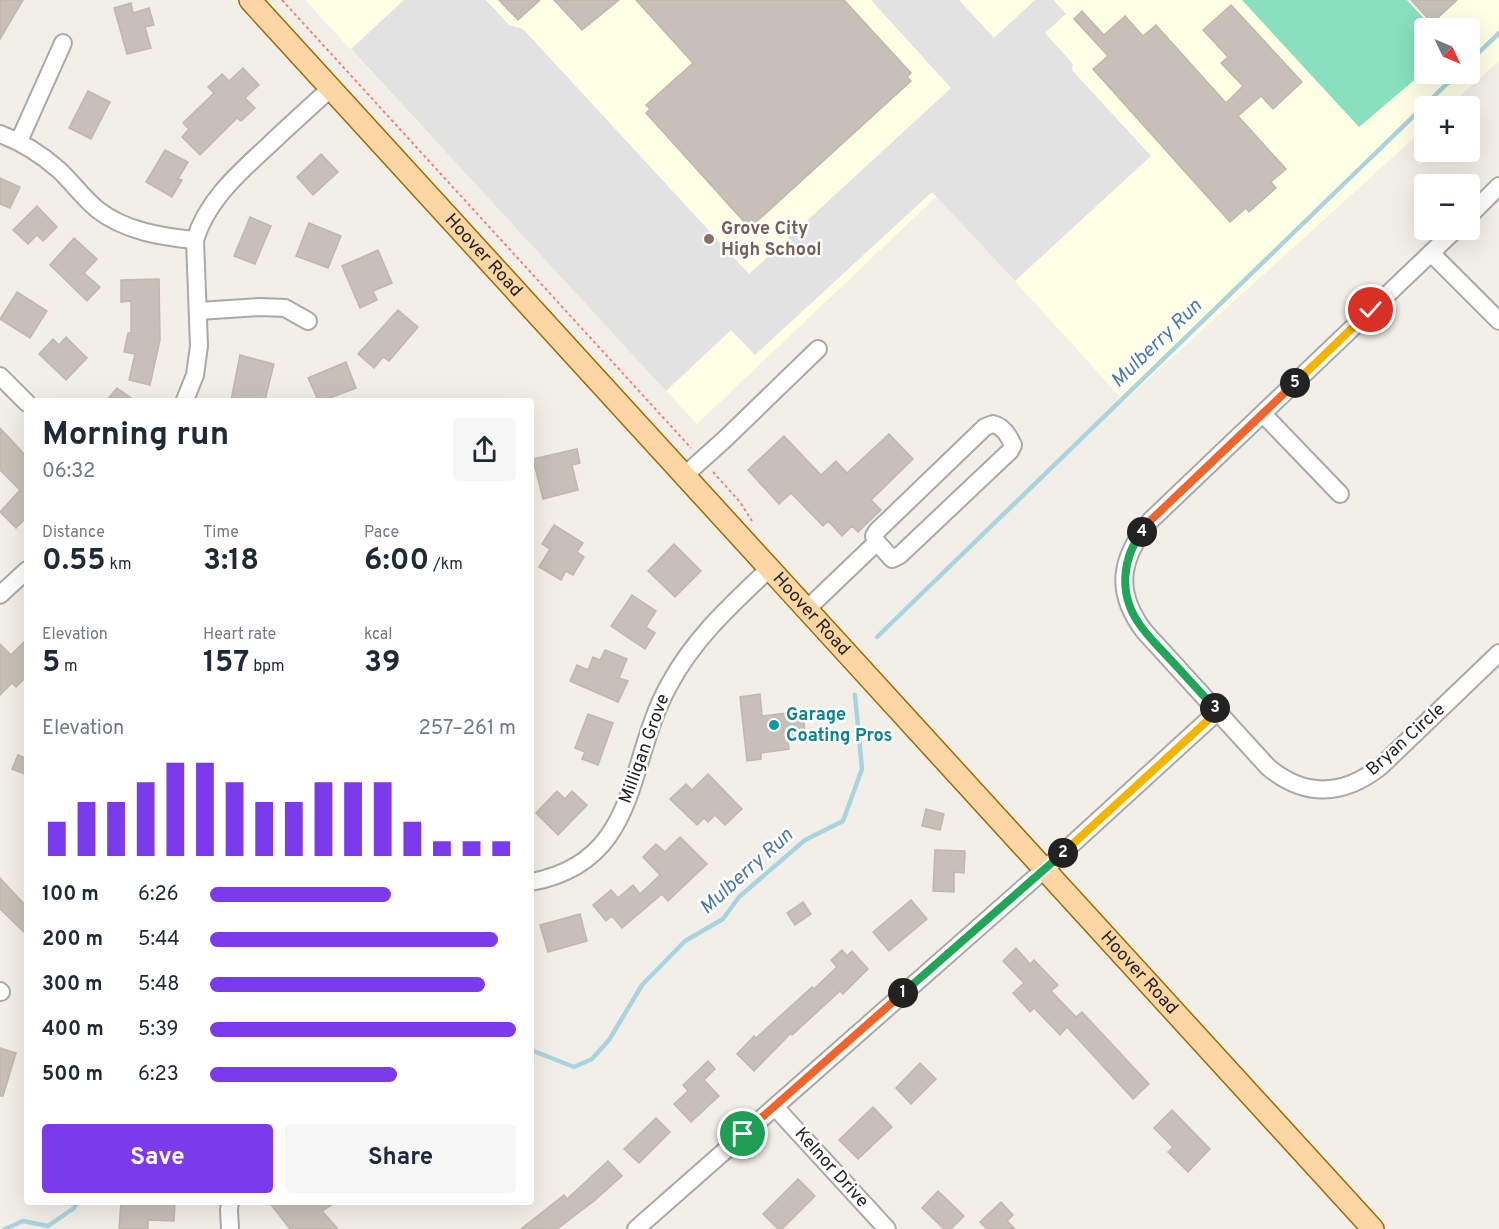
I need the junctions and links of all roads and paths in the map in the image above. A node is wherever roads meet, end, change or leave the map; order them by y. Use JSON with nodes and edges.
{"nodes":[{"id":1,"x":250,"y":0,"type":"edge"},
{"id":2,"x":282,"y":0,"type":"edge"},
{"id":3,"x":63,"y":43,"type":"dead end"},
{"id":4,"x":331,"y":88,"type":"junction"},
{"id":5,"x":0,"y":134,"type":"edge"},
{"id":6,"x":19,"y":141,"type":"junction"},
{"id":7,"x":1499,"y":186,"type":"edge"},
{"id":8,"x":1480,"y":204,"type":"edge"},
{"id":9,"x":195,"y":240,"type":"junction"},
{"id":10,"x":1445,"y":240,"type":"edge"},
{"id":11,"x":1431,"y":253,"type":"junction"},
{"id":12,"x":198,"y":311,"type":"junction"},
{"id":13,"x":308,"y":321,"type":"dead end"},
{"id":14,"x":1499,"y":321,"type":"edge"},
{"id":15,"x":818,"y":349,"type":"dead end"},
{"id":16,"x":0,"y":376,"type":"edge"},
{"id":17,"x":185,"y":398,"type":"edge"},
{"id":18,"x":24,"y":401,"type":"edge"},
{"id":19,"x":1263,"y":414,"type":"junction"},
{"id":20,"x":701,"y":460,"type":"junction"},
{"id":21,"x":685,"y":475,"type":"junction"},
{"id":22,"x":1340,"y":494,"type":"dead end"},
{"id":23,"x":753,"y":522,"type":"dead end"},
{"id":24,"x":877,"y":542,"type":"junction"},
{"id":25,"x":770,"y":568,"type":"junction"},
{"id":26,"x":24,"y":573,"type":"edge"},
{"id":27,"x":0,"y":595,"type":"edge"},
{"id":28,"x":807,"y":609,"type":"junction"},
{"id":29,"x":1499,"y":653,"type":"edge"},
{"id":30,"x":1218,"y":711,"type":"junction"},
{"id":31,"x":1045,"y":869,"type":"junction"},
{"id":32,"x":534,"y":881,"type":"edge"},
{"id":33,"x":775,"y":1107,"type":"junction"},
{"id":34,"x":230,"y":1205,"type":"edge"},
{"id":35,"x":230,"y":1229,"type":"edge"},
{"id":36,"x":636,"y":1229,"type":"edge"},
{"id":37,"x":886,"y":1229,"type":"edge"},
{"id":38,"x":1373,"y":1229,"type":"edge"}],
"edges":[{"from":1,"to":4,"type":"main road","name":"Hoover Road"},
{"from":2,"to":20,"type":"path"},
{"from":3,"to":6,"type":"street"},
{"from":4,"to":9,"type":"street"},
{"from":4,"to":21,"type":"main road","name":"Hoover Road"},
{"from":5,"to":6,"type":"street"},
{"from":6,"to":9,"type":"street"},
{"from":7,"to":8,"type":"street"},
{"from":9,"to":12,"type":"street"},
{"from":10,"to":11,"type":"street","name":"Bryan Circle"},
{"from":11,"to":14,"type":"street"},
{"from":11,"to":19,"type":"street","name":"Bryan Circle"},
{"from":12,"to":13,"type":"street"},
{"from":12,"to":17,"type":"street"},
{"from":15,"to":20,"type":"street"},
{"from":16,"to":18,"type":"street"},
{"from":19,"to":22,"type":"street"},
{"from":19,"to":30,"type":"street","name":"Bryan Circle"},
{"from":20,"to":21,"type":"street"},
{"from":20,"to":23,"type":"path"},
{"from":21,"to":25,"type":"main road","name":"Hoover Road"},
{"from":24,"to":24,"type":"street"},
{"from":24,"to":28,"type":"street"},
{"from":25,"to":28,"type":"main road","name":"Hoover Road"},
{"from":25,"to":32,"type":"street","name":"Milligan Grove"},
{"from":26,"to":27,"type":"street"},
{"from":28,"to":31,"type":"main road","name":"Hoover Road"},
{"from":29,"to":30,"type":"street","name":"Bryan Circle"},
{"from":30,"to":31,"type":"street"},
{"from":31,"to":33,"type":"street"},
{"from":31,"to":38,"type":"main road","name":"Hoover Road"},
{"from":33,"to":36,"type":"street"},
{"from":33,"to":37,"type":"street","name":"Kelnor Drive"},
{"from":34,"to":35,"type":"street"}]}
